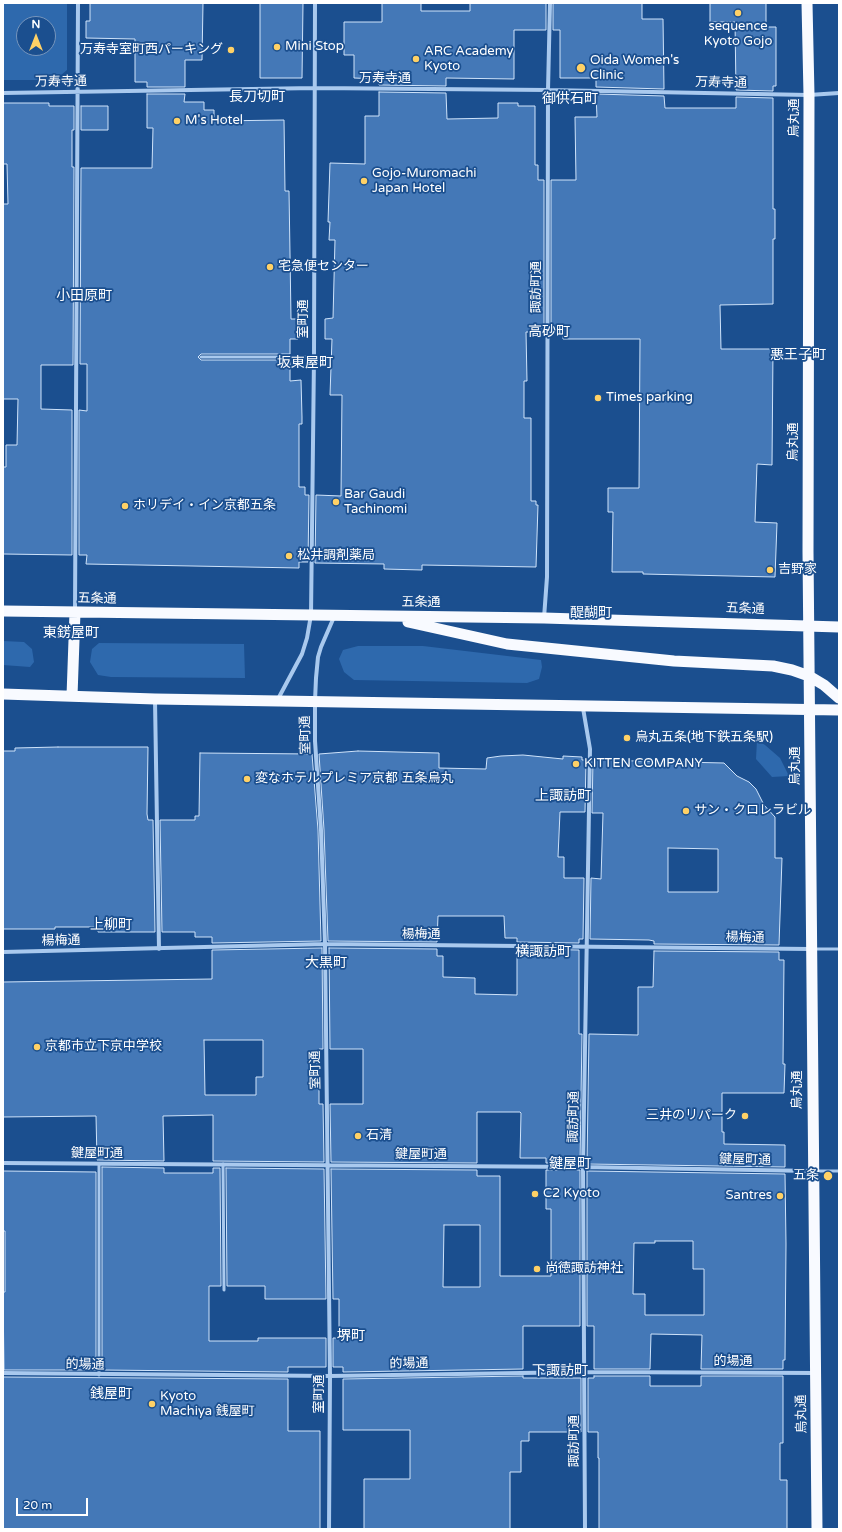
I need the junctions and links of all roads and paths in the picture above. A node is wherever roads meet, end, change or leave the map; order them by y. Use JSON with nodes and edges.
{"nodes":[{"id":1,"x":78,"y":3,"type":"edge"},
{"id":2,"x":315,"y":3,"type":"edge"},
{"id":3,"x":550,"y":3,"type":"edge"},
{"id":4,"x":807,"y":3,"type":"edge"},
{"id":5,"x":315,"y":88,"type":"junction"},
{"id":6,"x":548,"y":90,"type":"junction"},
{"id":7,"x":78,"y":92,"type":"junction"},
{"id":8,"x":3,"y":93,"type":"edge"},
{"id":9,"x":839,"y":93,"type":"edge"},
{"id":10,"x":810,"y":95,"type":"junction"},
{"id":11,"x":201,"y":357,"type":"dead end"},
{"id":12,"x":314,"y":357,"type":"junction"},
{"id":13,"x":3,"y":611,"type":"edge"},
{"id":14,"x":74,"y":612,"type":"junction"},
{"id":15,"x":311,"y":615,"type":"junction"},
{"id":16,"x":335,"y":615,"type":"junction"},
{"id":17,"x":388,"y":617,"type":"junction"},
{"id":18,"x":544,"y":618,"type":"junction"},
{"id":19,"x":809,"y":626,"type":"junction"},
{"id":20,"x":839,"y":627,"type":"edge"},
{"id":21,"x":809,"y":676,"type":"junction"},
{"id":22,"x":3,"y":694,"type":"edge"},
{"id":23,"x":72,"y":696,"type":"junction"},
{"id":24,"x":839,"y":698,"type":"edge"},
{"id":25,"x":155,"y":699,"type":"junction"},
{"id":26,"x":277,"y":701,"type":"junction"},
{"id":27,"x":315,"y":701,"type":"junction"},
{"id":28,"x":583,"y":706,"type":"junction"},
{"id":29,"x":810,"y":709,"type":"junction"},
{"id":30,"x":839,"y":710,"type":"edge"},
{"id":31,"x":325,"y":944,"type":"junction"},
{"id":32,"x":587,"y":946,"type":"junction"},
{"id":33,"x":159,"y":949,"type":"junction"},
{"id":34,"x":811,"y":950,"type":"junction"},
{"id":35,"x":839,"y":950,"type":"edge"},
{"id":36,"x":3,"y":952,"type":"edge"},
{"id":37,"x":3,"y":1163,"type":"edge"},
{"id":38,"x":100,"y":1164,"type":"junction"},
{"id":39,"x":223,"y":1164,"type":"junction"},
{"id":40,"x":326,"y":1165,"type":"junction"},
{"id":41,"x":583,"y":1167,"type":"junction"},
{"id":42,"x":813,"y":1171,"type":"junction"},
{"id":43,"x":839,"y":1171,"type":"edge"},
{"id":44,"x":224,"y":1290,"type":"dead end"},
{"id":45,"x":585,"y":1372,"type":"junction"},
{"id":46,"x":816,"y":1372,"type":"junction"},
{"id":47,"x":3,"y":1373,"type":"edge"},
{"id":48,"x":99,"y":1375,"type":"junction"},
{"id":49,"x":330,"y":1376,"type":"junction"},
{"id":50,"x":329,"y":1529,"type":"edge"},
{"id":51,"x":585,"y":1529,"type":"edge"},
{"id":52,"x":817,"y":1529,"type":"edge"}],
"edges":[{"from":1,"to":7,"type":"street"},
{"from":2,"to":5,"type":"street","name":"室町通"},
{"from":3,"to":6,"type":"street","name":"諏訪町通"},
{"from":4,"to":10,"type":"highway","name":"烏丸通"},
{"from":5,"to":6,"type":"street","name":"万寿寺通"},
{"from":5,"to":7,"type":"street","name":"万寿寺通"},
{"from":5,"to":12,"type":"street","name":"室町通"},
{"from":6,"to":10,"type":"street","name":"万寿寺通"},
{"from":6,"to":18,"type":"street","name":"諏訪町通"},
{"from":7,"to":8,"type":"street","name":"万寿寺通"},
{"from":7,"to":14,"type":"street"},
{"from":9,"to":10,"type":"street","name":"万寿寺通"},
{"from":10,"to":19,"type":"highway","name":"烏丸通"},
{"from":11,"to":12,"type":"lane"},
{"from":12,"to":15,"type":"street","name":"室町通"},
{"from":13,"to":14,"type":"highway","name":"五条通"},
{"from":14,"to":15,"type":"highway","name":"五条通"},
{"from":14,"to":23,"type":"highway"},
{"from":15,"to":16,"type":"highway","name":"五条通"},
{"from":15,"to":26,"type":"street","name":"室町通"},
{"from":16,"to":17,"type":"highway","name":"五条通"},
{"from":16,"to":27,"type":"street","name":"室町通"},
{"from":17,"to":18,"type":"highway","name":"五条通"},
{"from":17,"to":21,"type":"highway"},
{"from":18,"to":19,"type":"highway","name":"五条通"},
{"from":19,"to":20,"type":"highway","name":"五条通"},
{"from":19,"to":21,"type":"highway","name":"烏丸通"},
{"from":21,"to":24,"type":"highway"},
{"from":21,"to":29,"type":"highway","name":"烏丸通"},
{"from":22,"to":23,"type":"highway"},
{"from":23,"to":25,"type":"highway"},
{"from":25,"to":26,"type":"highway"},
{"from":25,"to":33,"type":"street"},
{"from":26,"to":27,"type":"highway"},
{"from":27,"to":28,"type":"highway"},
{"from":27,"to":31,"type":"street","name":"室町通"},
{"from":28,"to":29,"type":"highway"},
{"from":28,"to":32,"type":"street","name":"諏訪町通"},
{"from":29,"to":30,"type":"highway"},
{"from":29,"to":34,"type":"highway","name":"烏丸通"},
{"from":31,"to":32,"type":"street","name":"楊梅通"},
{"from":31,"to":33,"type":"street","name":"楊梅通"},
{"from":31,"to":40,"type":"street","name":"室町通"},
{"from":32,"to":34,"type":"street","name":"楊梅通"},
{"from":32,"to":41,"type":"street","name":"諏訪町通"},
{"from":33,"to":36,"type":"street","name":"楊梅通"},
{"from":34,"to":35,"type":"lane","name":"楊梅通"},
{"from":34,"to":42,"type":"highway","name":"烏丸通"},
{"from":37,"to":38,"type":"street","name":"鍵屋町通"},
{"from":38,"to":39,"type":"street","name":"鍵屋町通"},
{"from":38,"to":48,"type":"lane"},
{"from":39,"to":40,"type":"street","name":"鍵屋町通"},
{"from":39,"to":44,"type":"lane"},
{"from":40,"to":41,"type":"street","name":"鍵屋町通"},
{"from":40,"to":49,"type":"street","name":"室町通"},
{"from":41,"to":42,"type":"street","name":"鍵屋町通"},
{"from":41,"to":45,"type":"street","name":"諏訪町通"},
{"from":42,"to":43,"type":"lane","name":"鍵屋町通"},
{"from":42,"to":46,"type":"highway","name":"烏丸通"},
{"from":45,"to":46,"type":"street","name":"的場通"},
{"from":45,"to":49,"type":"street","name":"的場通"},
{"from":45,"to":51,"type":"street","name":"諏訪町通"},
{"from":46,"to":52,"type":"highway","name":"烏丸通"},
{"from":47,"to":48,"type":"street","name":"的場通"},
{"from":48,"to":49,"type":"street","name":"的場通"},
{"from":49,"to":50,"type":"street","name":"室町通"}]}
